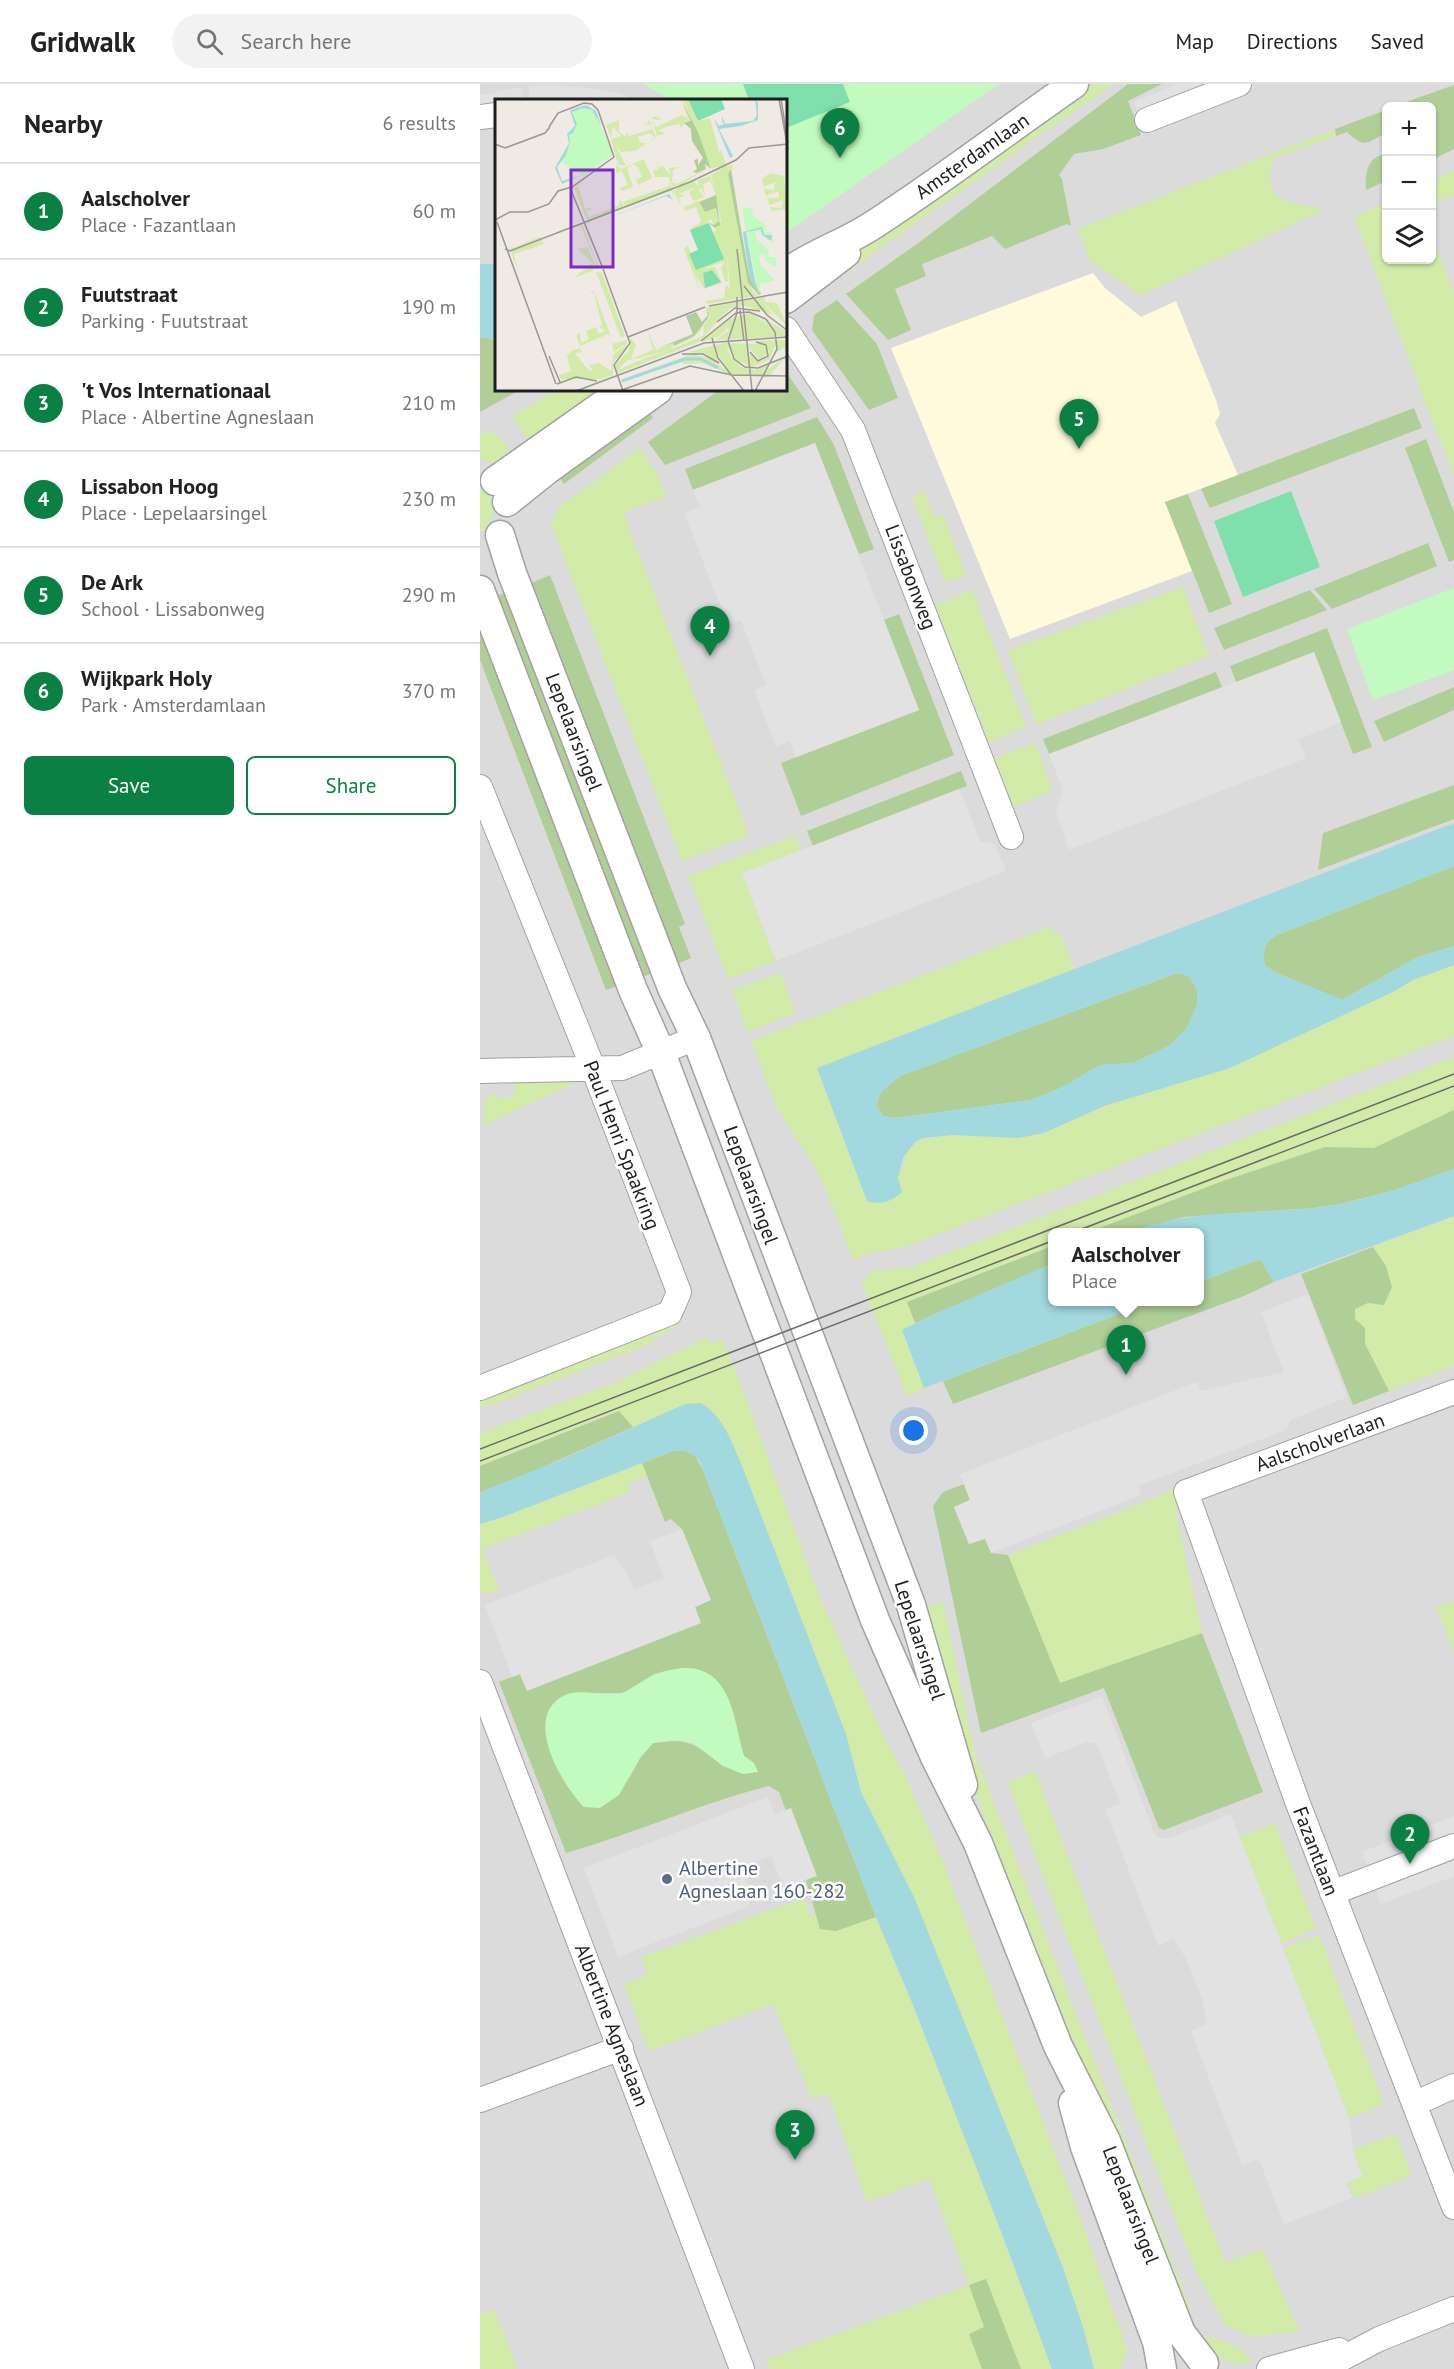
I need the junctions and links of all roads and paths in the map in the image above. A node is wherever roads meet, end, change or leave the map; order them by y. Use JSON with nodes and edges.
{"nodes":[{"id":1,"x":1074,"y":84,"type":"edge"},
{"id":2,"x":1239,"y":84,"type":"edge"},
{"id":3,"x":495,"y":115,"type":"edge"},
{"id":4,"x":480,"y":117,"type":"edge"},
{"id":5,"x":1147,"y":120,"type":"dead end"},
{"id":6,"x":870,"y":227,"type":"junction"},
{"id":7,"x":788,"y":272,"type":"edge"},
{"id":8,"x":788,"y":297,"type":"edge"},
{"id":9,"x":788,"y":332,"type":"edge"},
{"id":10,"x":621,"y":392,"type":"edge"},
{"id":11,"x":655,"y":392,"type":"edge"},
{"id":12,"x":494,"y":485,"type":"edge"},
{"id":13,"x":490,"y":542,"type":"edge"},
{"id":14,"x":480,"y":590,"type":"edge"},
{"id":15,"x":480,"y":788,"type":"edge"},
{"id":16,"x":1011,"y":837,"type":"dead end"},
{"id":17,"x":696,"y":1038,"type":"junction"},
{"id":18,"x":661,"y":1053,"type":"junction"},
{"id":19,"x":594,"y":1068,"type":"junction"},
{"id":20,"x":480,"y":1071,"type":"edge"},
{"id":21,"x":480,"y":1388,"type":"edge"},
{"id":22,"x":1454,"y":1392,"type":"edge"},
{"id":23,"x":1186,"y":1492,"type":"joint"},
{"id":24,"x":480,"y":1682,"type":"edge"},
{"id":25,"x":978,"y":1843,"type":"junction"},
{"id":26,"x":1454,"y":1846,"type":"edge"},
{"id":27,"x":1332,"y":1893,"type":"junction"},
{"id":28,"x":1058,"y":2046,"type":"junction"},
{"id":29,"x":621,"y":2048,"type":"junction"},
{"id":30,"x":1454,"y":2086,"type":"edge"},
{"id":31,"x":480,"y":2100,"type":"edge"},
{"id":32,"x":1414,"y":2104,"type":"junction"},
{"id":33,"x":1454,"y":2207,"type":"edge"},
{"id":34,"x":1454,"y":2309,"type":"edge"},
{"id":35,"x":1379,"y":2339,"type":"junction"},
{"id":36,"x":1213,"y":2366,"type":"edge"},
{"id":37,"x":742,"y":2369,"type":"edge"},
{"id":38,"x":1162,"y":2369,"type":"edge"},
{"id":39,"x":1174,"y":2369,"type":"edge"},
{"id":40,"x":1269,"y":2369,"type":"edge"},
{"id":41,"x":1322,"y":2369,"type":"edge"}],
"edges":[{"from":1,"to":6,"type":"street","name":"Amsterdamlaan"},
{"from":2,"to":5,"type":"street"},
{"from":3,"to":4,"type":"street"},
{"from":6,"to":7,"type":"street","name":"Amsterdamlaan"},
{"from":6,"to":8,"type":"street","name":"Amsterdamlaan"},
{"from":9,"to":16,"type":"street","name":"Lissabonweg"},
{"from":10,"to":12,"type":"street"},
{"from":11,"to":12,"type":"street"},
{"from":12,"to":13,"type":"street"},
{"from":13,"to":17,"type":"street","name":"Lepelaarsingel"},
{"from":14,"to":18,"type":"street","name":"Lepelaarsingel"},
{"from":15,"to":19,"type":"street","name":"Paul Henri Spaakring"},
{"from":17,"to":18,"type":"street"},
{"from":17,"to":25,"type":"street","name":"Lepelaarsingel"},
{"from":18,"to":19,"type":"street"},
{"from":18,"to":25,"type":"street","name":"Lepelaarsingel"},
{"from":19,"to":20,"type":"street"},
{"from":19,"to":21,"type":"street","name":"Paul Henri Spaakring"},
{"from":22,"to":23,"type":"street","name":"Aalscholverlaan"},
{"from":23,"to":27,"type":"street","name":"Fazantlaan"},
{"from":24,"to":29,"type":"street","name":"Albertine Agneslaan"},
{"from":25,"to":28,"type":"street","name":"Lepelaarsingel"},
{"from":26,"to":27,"type":"street"},
{"from":27,"to":32,"type":"street","name":"Fazantlaan"},
{"from":28,"to":36,"type":"street","name":"Lepelaarsingel"},
{"from":28,"to":38,"type":"street","name":"Lepelaarsingel"},
{"from":29,"to":31,"type":"street"},
{"from":29,"to":37,"type":"street","name":"Albertine Agneslaan"},
{"from":30,"to":32,"type":"street"},
{"from":32,"to":33,"type":"street","name":"Fazantlaan"},
{"from":34,"to":35,"type":"street"},
{"from":35,"to":40,"type":"street"},
{"from":35,"to":41,"type":"street"},
{"from":36,"to":39,"type":"street"}]}
